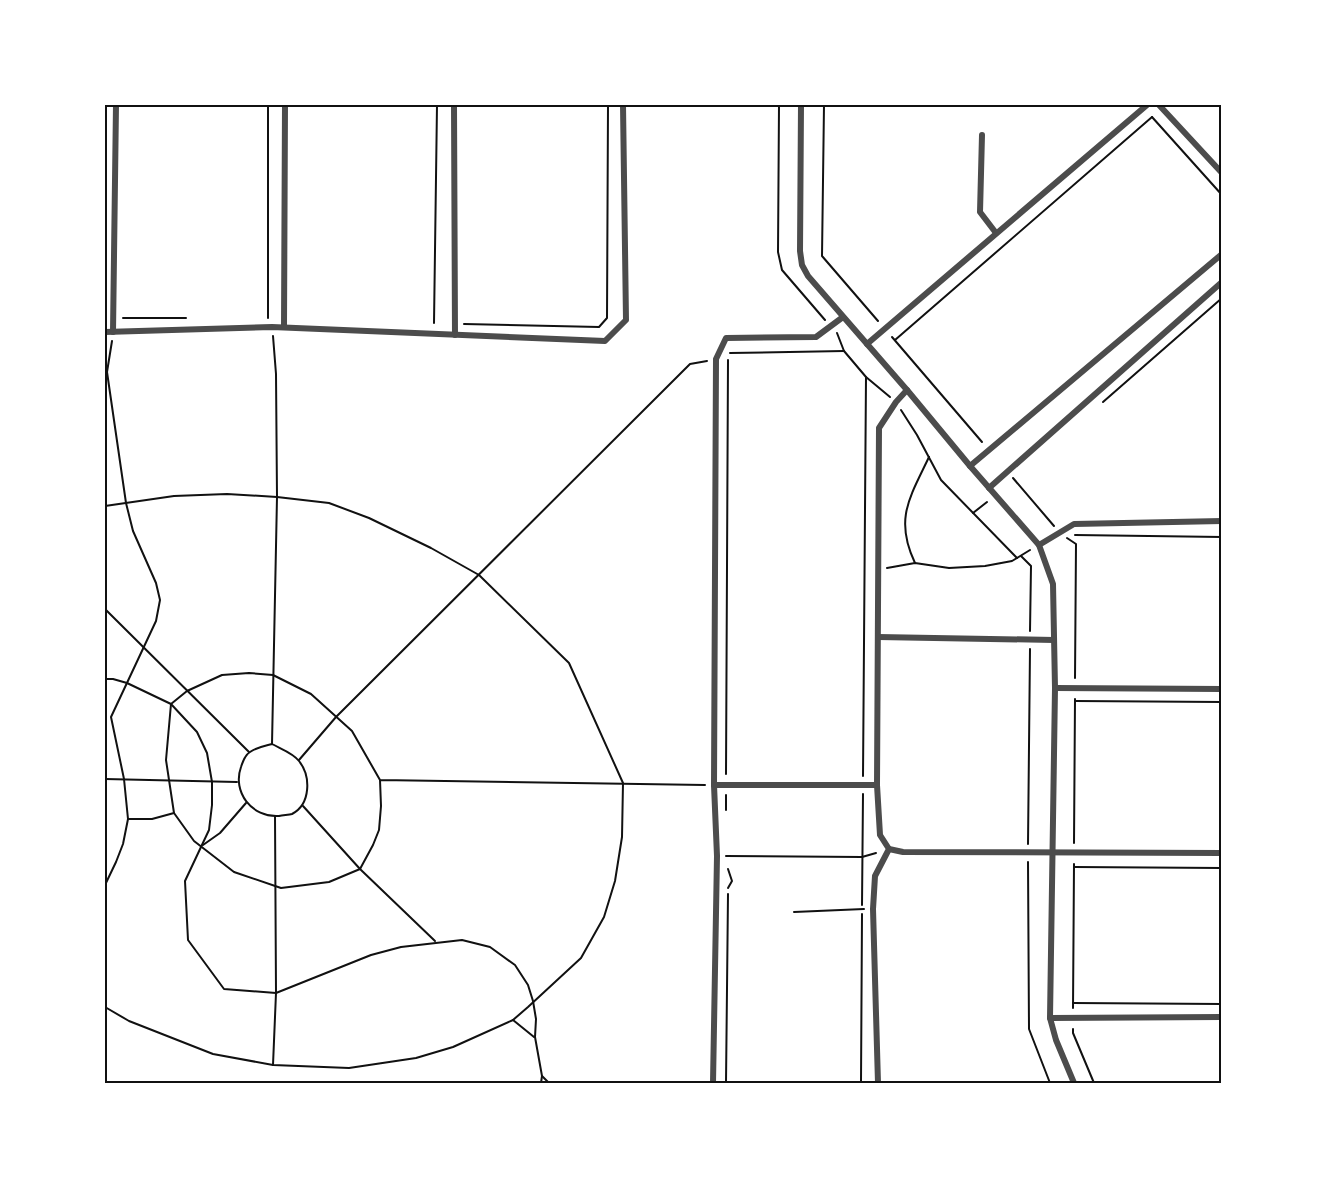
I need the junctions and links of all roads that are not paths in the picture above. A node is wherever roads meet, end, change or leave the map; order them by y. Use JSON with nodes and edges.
{"nodes":[{"id":1,"x":116,"y":105,"type":"edge"},
{"id":2,"x":285,"y":105,"type":"edge"},
{"id":3,"x":454,"y":105,"type":"edge"},
{"id":4,"x":623,"y":105,"type":"edge"},
{"id":5,"x":801,"y":105,"type":"edge"},
{"id":6,"x":1159,"y":105,"type":"edge"},
{"id":7,"x":1146,"y":106,"type":"edge"},
{"id":8,"x":982,"y":135,"type":"dead end"},
{"id":9,"x":1222,"y":173,"type":"edge"},
{"id":10,"x":996,"y":233,"type":"junction"},
{"id":11,"x":1222,"y":254,"type":"edge"},
{"id":12,"x":1222,"y":282,"type":"edge"},
{"id":13,"x":843,"y":316,"type":"junction"},
{"id":14,"x":284,"y":324,"type":"junction"},
{"id":15,"x":105,"y":332,"type":"edge"},
{"id":16,"x":113,"y":332,"type":"junction"},
{"id":17,"x":455,"y":335,"type":"junction"},
{"id":18,"x":867,"y":344,"type":"junction"},
{"id":19,"x":907,"y":390,"type":"junction"},
{"id":20,"x":970,"y":466,"type":"junction"},
{"id":21,"x":989,"y":488,"type":"junction"},
{"id":22,"x":1222,"y":521,"type":"edge"},
{"id":23,"x":1039,"y":545,"type":"junction"},
{"id":24,"x":878,"y":637,"type":"junction"},
{"id":25,"x":1054,"y":640,"type":"junction"},
{"id":26,"x":1055,"y":688,"type":"junction"},
{"id":27,"x":1222,"y":689,"type":"edge"},
{"id":28,"x":877,"y":784,"type":"junction"},
{"id":29,"x":714,"y":785,"type":"junction"},
{"id":30,"x":889,"y":849,"type":"junction"},
{"id":31,"x":1052,"y":852,"type":"junction"},
{"id":32,"x":1222,"y":852,"type":"edge"},
{"id":33,"x":1222,"y":1017,"type":"edge"},
{"id":34,"x":1050,"y":1018,"type":"junction"},
{"id":35,"x":713,"y":1083,"type":"edge"},
{"id":36,"x":878,"y":1083,"type":"edge"},
{"id":37,"x":1074,"y":1083,"type":"edge"}],
"edges":[{"from":1,"to":16,"type":"street"},
{"from":2,"to":14,"type":"street"},
{"from":3,"to":17,"type":"street"},
{"from":4,"to":17,"type":"street"},
{"from":5,"to":13,"type":"street"},
{"from":6,"to":9,"type":"street"},
{"from":7,"to":10,"type":"street"},
{"from":8,"to":10,"type":"street"},
{"from":10,"to":18,"type":"street"},
{"from":11,"to":20,"type":"street"},
{"from":12,"to":21,"type":"street"},
{"from":13,"to":18,"type":"street"},
{"from":13,"to":29,"type":"street"},
{"from":14,"to":16,"type":"street"},
{"from":14,"to":17,"type":"street"},
{"from":15,"to":16,"type":"street"},
{"from":18,"to":19,"type":"street"},
{"from":19,"to":20,"type":"street"},
{"from":19,"to":24,"type":"street"},
{"from":20,"to":21,"type":"street"},
{"from":21,"to":23,"type":"street"},
{"from":22,"to":23,"type":"street"},
{"from":23,"to":25,"type":"street"},
{"from":24,"to":25,"type":"street"},
{"from":24,"to":28,"type":"street"},
{"from":25,"to":26,"type":"street"},
{"from":26,"to":27,"type":"street"},
{"from":26,"to":31,"type":"street"},
{"from":28,"to":29,"type":"street"},
{"from":28,"to":30,"type":"street"},
{"from":29,"to":35,"type":"street"},
{"from":30,"to":31,"type":"street"},
{"from":30,"to":36,"type":"street"},
{"from":31,"to":32,"type":"street"},
{"from":31,"to":34,"type":"street"},
{"from":33,"to":34,"type":"street"},
{"from":34,"to":37,"type":"street"}]}
